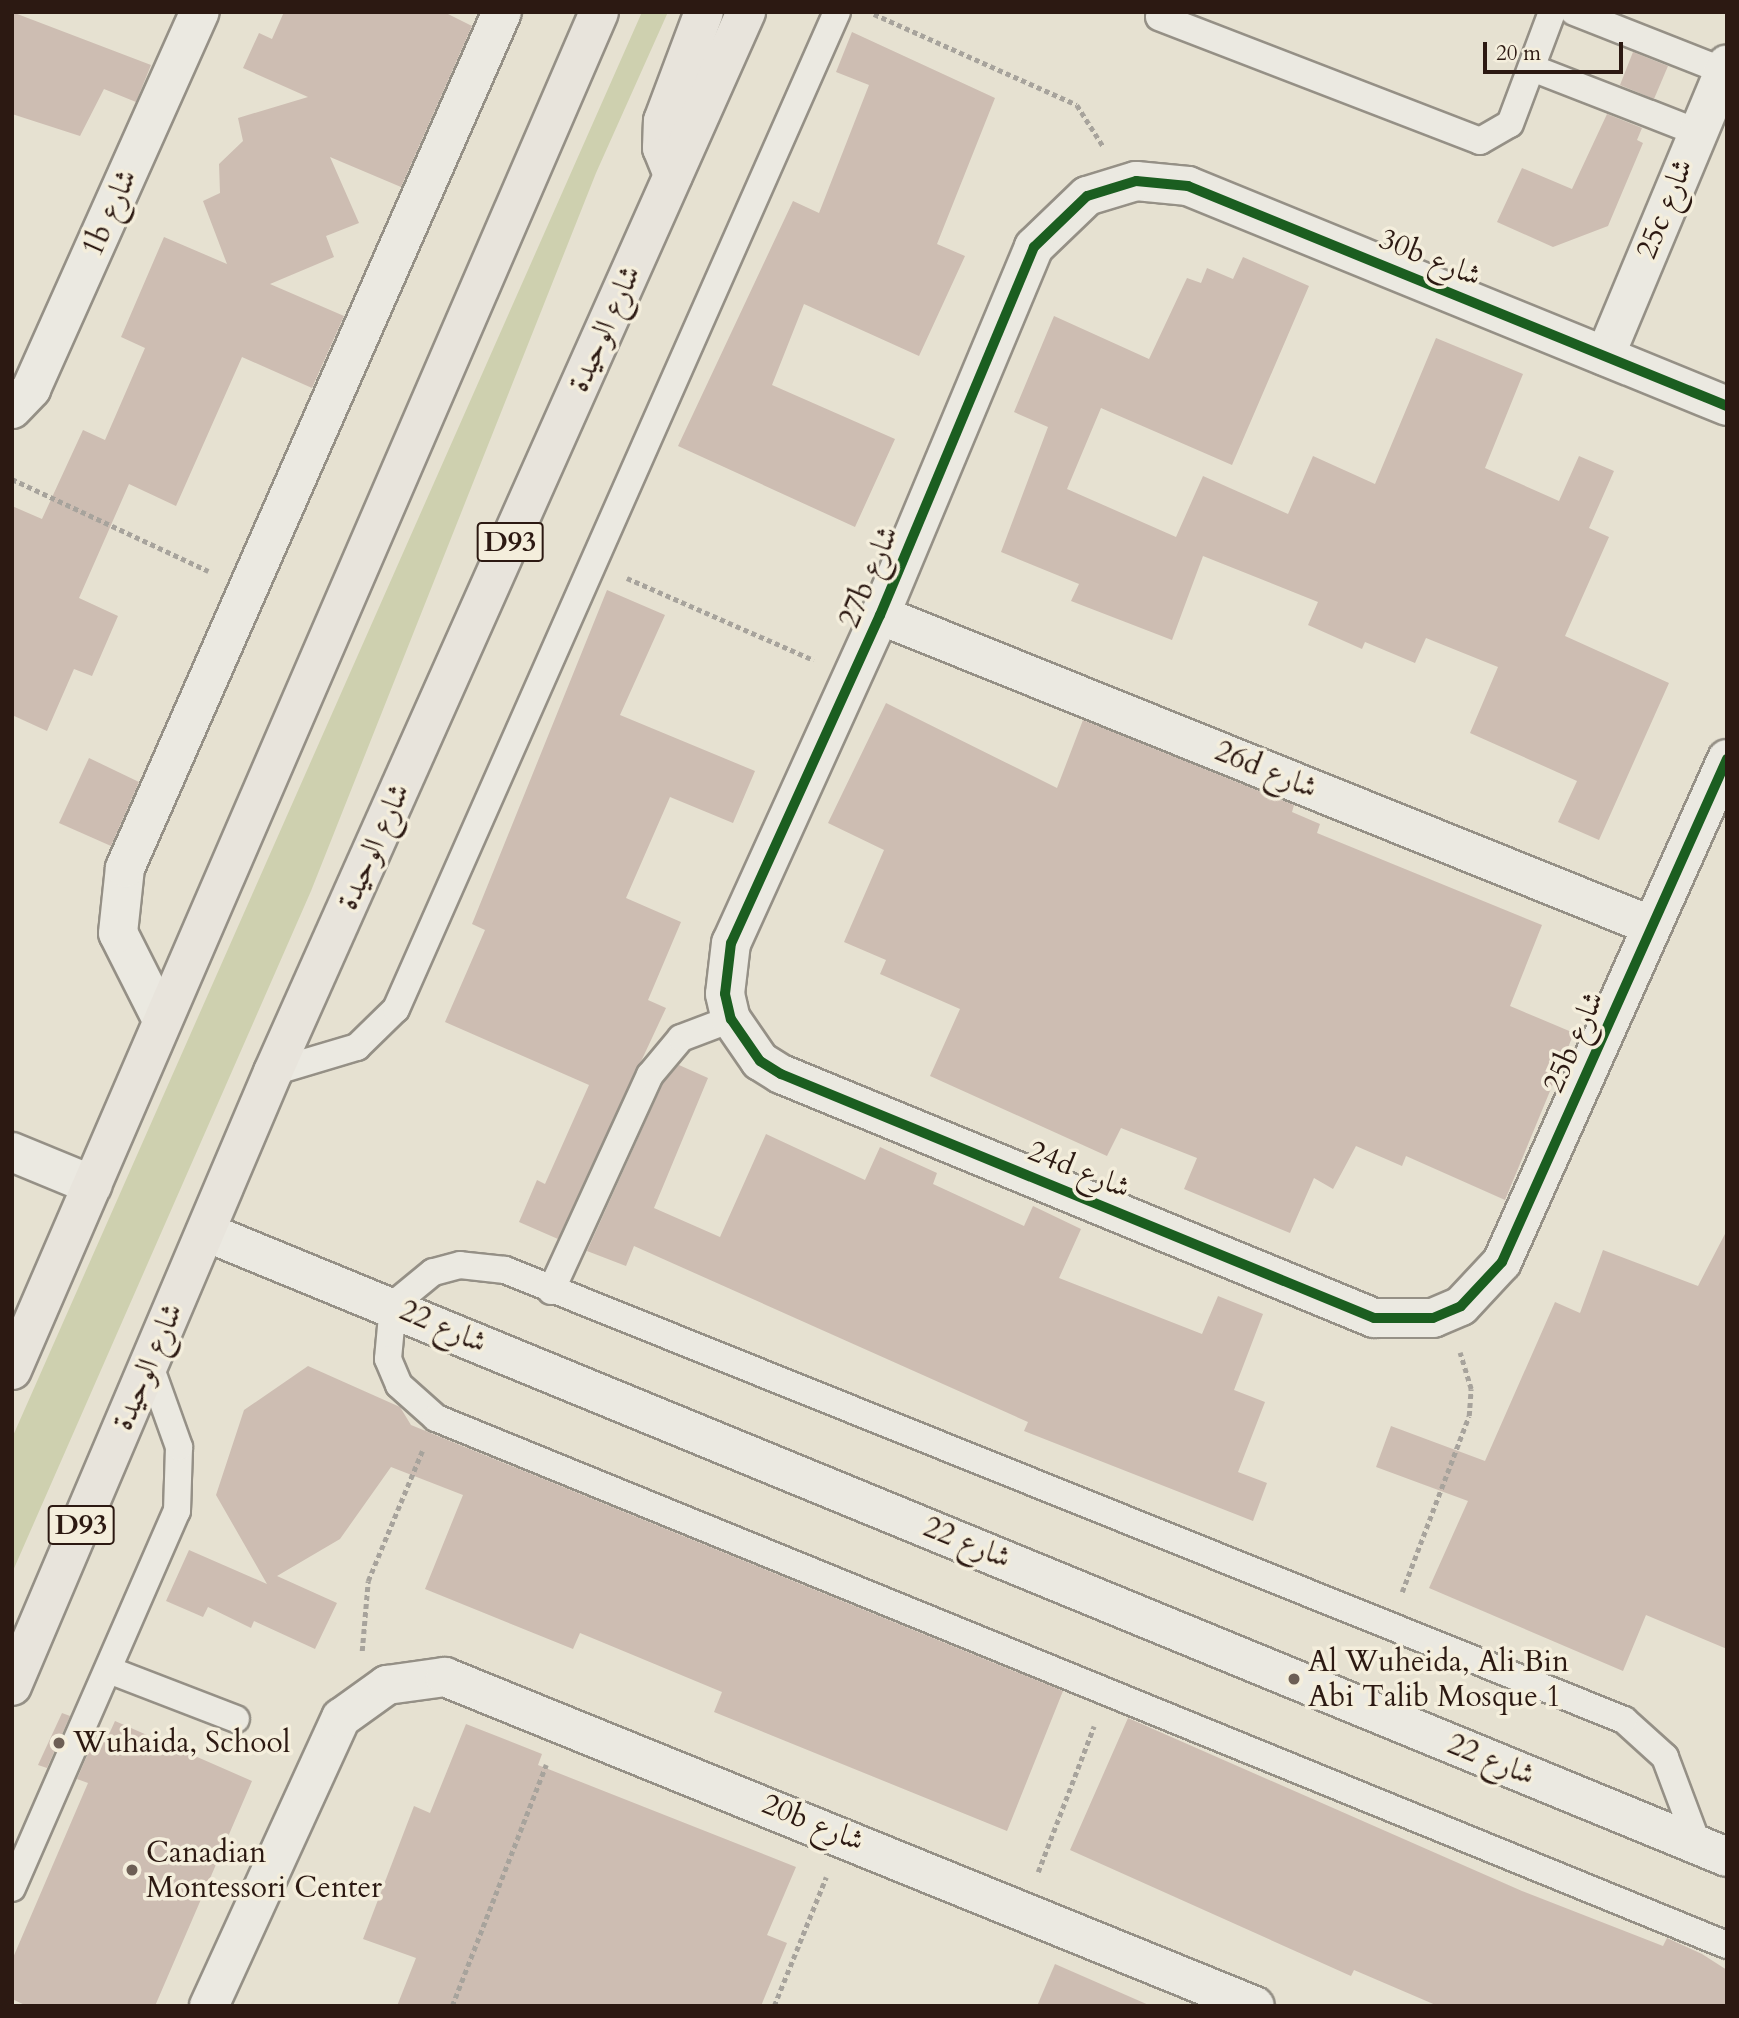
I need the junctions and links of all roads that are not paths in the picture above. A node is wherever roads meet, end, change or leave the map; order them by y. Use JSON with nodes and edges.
{"nodes":[{"id":1,"x":200,"y":12,"type":"edge"},
{"id":2,"x":502,"y":12,"type":"edge"},
{"id":3,"x":599,"y":12,"type":"edge"},
{"id":4,"x":704,"y":12,"type":"edge"},
{"id":5,"x":746,"y":12,"type":"edge"},
{"id":6,"x":837,"y":12,"type":"edge"},
{"id":7,"x":1552,"y":12,"type":"edge"},
{"id":8,"x":1574,"y":12,"type":"edge"},
{"id":9,"x":1159,"y":17,"type":"dead end"},
{"id":10,"x":1725,"y":67,"type":"edge"},
{"id":11,"x":1532,"y":68,"type":"junction"},
{"id":12,"x":1697,"y":132,"type":"junction"},
{"id":13,"x":673,"y":175,"type":"junction"},
{"id":14,"x":1110,"y":186,"type":"joint"},
{"id":15,"x":1605,"y":356,"type":"junction"},
{"id":16,"x":1727,"y":406,"type":"edge"},
{"id":17,"x":12,"y":409,"type":"edge"},
{"id":18,"x":880,"y":615,"type":"junction"},
{"id":19,"x":1727,"y":759,"type":"edge"},
{"id":20,"x":1652,"y":926,"type":"junction"},
{"id":21,"x":731,"y":1019,"type":"junction"},
{"id":22,"x":162,"y":1020,"type":"junction"},
{"id":23,"x":273,"y":1072,"type":"junction"},
{"id":24,"x":12,"y":1152,"type":"edge"},
{"id":25,"x":92,"y":1185,"type":"junction"},
{"id":26,"x":206,"y":1231,"type":"junction"},
{"id":27,"x":551,"y":1291,"type":"junction"},
{"id":28,"x":393,"y":1305,"type":"junction"},
{"id":29,"x":1433,"y":1318,"type":"joint"},
{"id":30,"x":23,"y":1324,"type":"edge"},
{"id":31,"x":149,"y":1363,"type":"junction"},
{"id":32,"x":12,"y":1370,"type":"edge"},
{"id":33,"x":109,"y":1670,"type":"junction"},
{"id":34,"x":12,"y":1686,"type":"edge"},
{"id":35,"x":236,"y":1719,"type":"dead end"},
{"id":36,"x":1712,"y":1851,"type":"edge"},
{"id":37,"x":12,"y":1888,"type":"edge"},
{"id":38,"x":1727,"y":1945,"type":"edge"},
{"id":39,"x":209,"y":2006,"type":"edge"},
{"id":40,"x":1255,"y":2006,"type":"edge"}],
"edges":[{"from":1,"to":17,"type":"street","name":"1b شارع"},
{"from":2,"to":22,"type":"street"},
{"from":3,"to":22,"type":"main road"},
{"from":4,"to":13,"type":"main road"},
{"from":5,"to":13,"type":"main road","name":"شارع الوحيدة","number":"D93"},
{"from":6,"to":23,"type":"lane"},
{"from":7,"to":11,"type":"lane"},
{"from":8,"to":10,"type":"lane"},
{"from":9,"to":11,"type":"lane"},
{"from":10,"to":12,"type":"street","name":"25c شارع"},
{"from":11,"to":12,"type":"lane"},
{"from":12,"to":15,"type":"street","name":"25c شارع"},
{"from":13,"to":23,"type":"main road","name":"شارع الوحيدة","number":"D93"},
{"from":14,"to":15,"type":"street","name":"30b شارع"},
{"from":14,"to":18,"type":"street","name":"27b شارع"},
{"from":15,"to":16,"type":"street","name":"30b شارع"},
{"from":18,"to":20,"type":"street","name":"26d شارع"},
{"from":18,"to":21,"type":"street","name":"27b شارع"},
{"from":19,"to":20,"type":"street","name":"25b شارع"},
{"from":20,"to":29,"type":"street","name":"25b شارع"},
{"from":21,"to":27,"type":"lane"},
{"from":21,"to":29,"type":"street","name":"24d شارع"},
{"from":22,"to":25,"type":"main road"},
{"from":23,"to":26,"type":"main road","name":"شارع الوحيدة","number":"D93"},
{"from":24,"to":25,"type":"street"},
{"from":25,"to":30,"type":"main road"},
{"from":26,"to":28,"type":"street","name":"شارع 22"},
{"from":26,"to":31,"type":"main road","name":"شارع الوحيدة","number":"D93"},
{"from":27,"to":28,"type":"lane"},
{"from":27,"to":36,"type":"lane"},
{"from":28,"to":36,"type":"street","name":"شارع 22"},
{"from":28,"to":38,"type":"lane"},
{"from":30,"to":32,"type":"main road"},
{"from":31,"to":33,"type":"lane"},
{"from":31,"to":34,"type":"main road","name":"شارع الوحيدة","number":"D93"},
{"from":33,"to":35,"type":"lane"},
{"from":33,"to":37,"type":"lane"},
{"from":39,"to":40,"type":"street","name":"20b شارع"}]}
